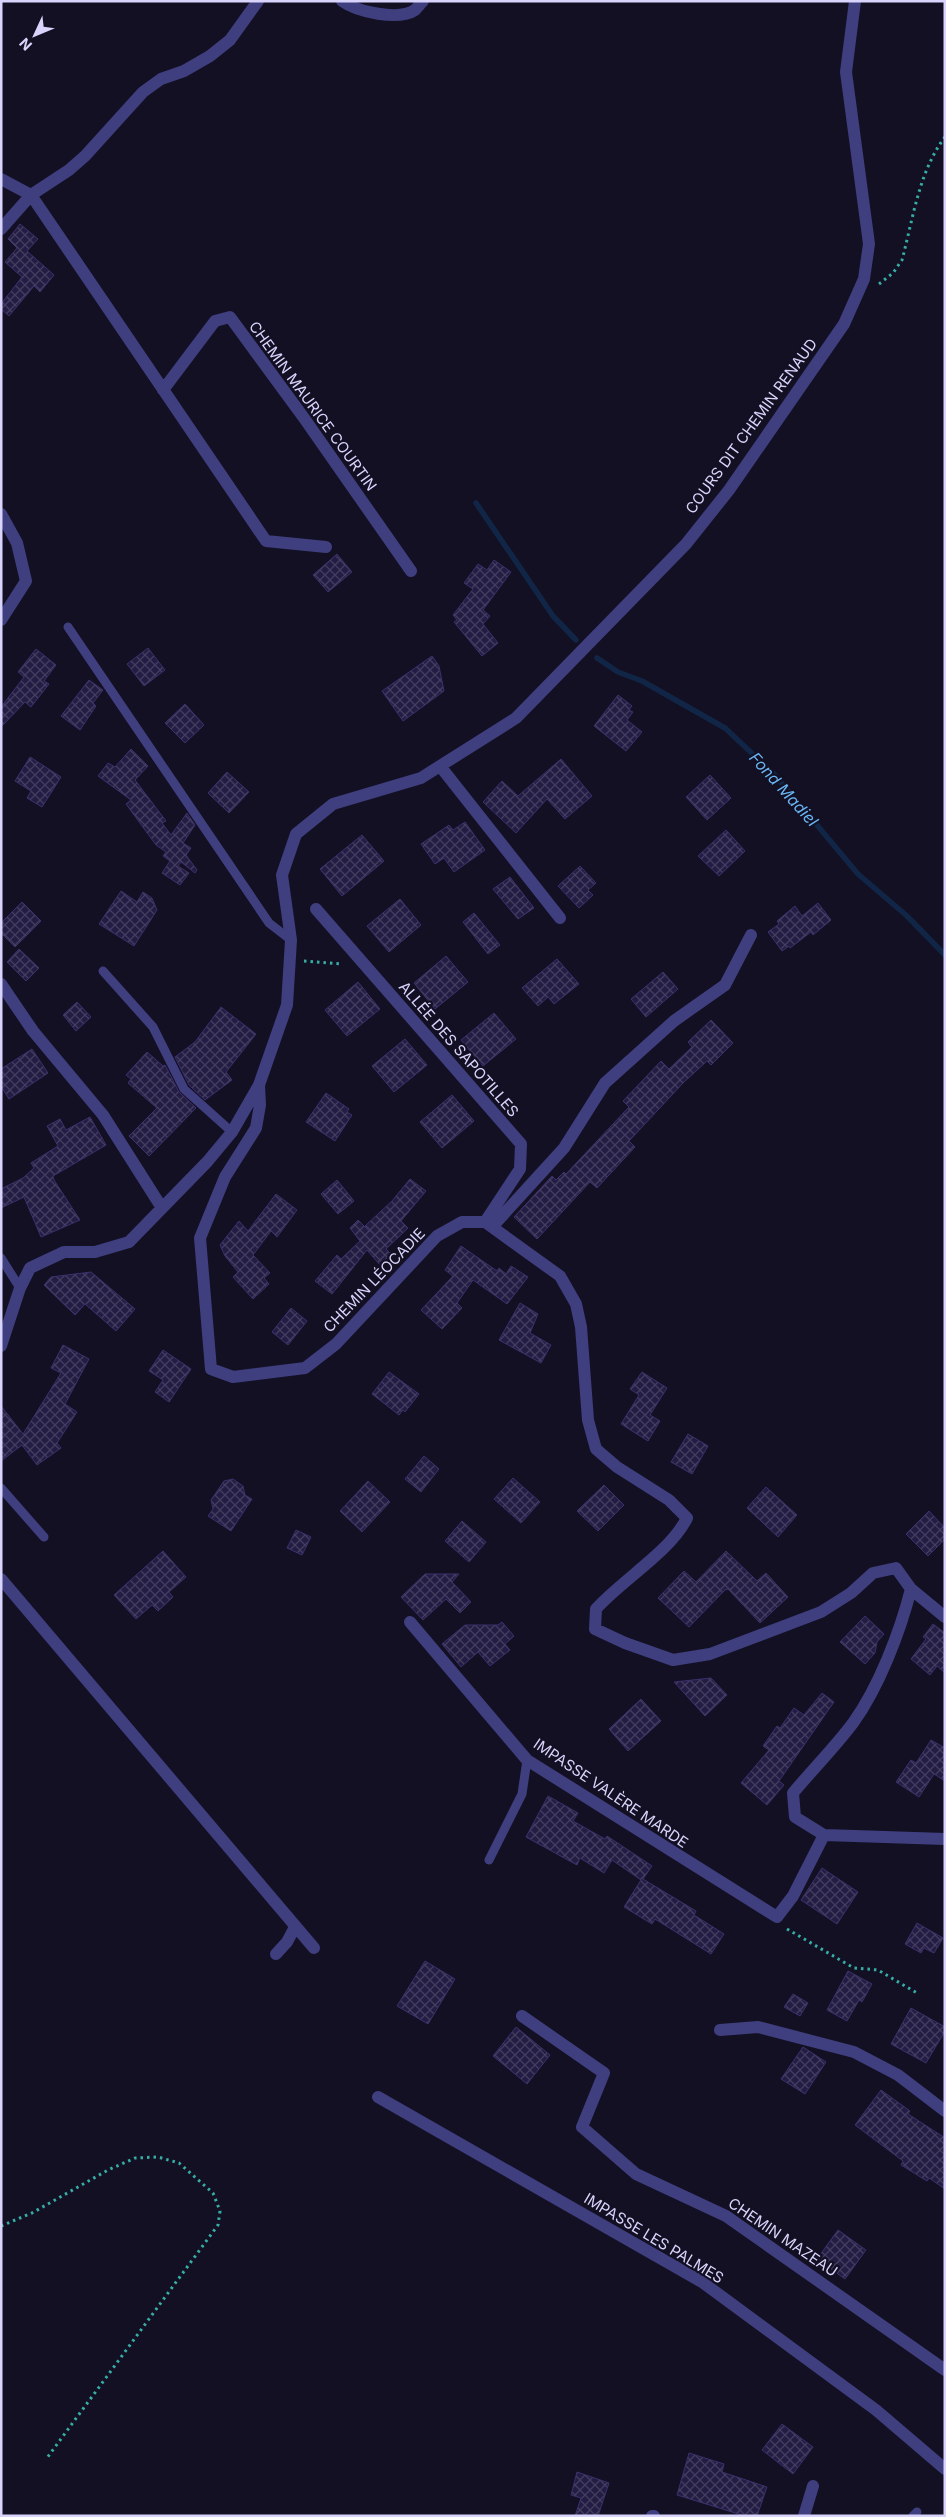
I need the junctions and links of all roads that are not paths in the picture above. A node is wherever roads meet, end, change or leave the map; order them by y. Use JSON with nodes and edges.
{"nodes":[{"id":1,"x":258,"y":1,"type":"edge"},
{"id":2,"x":342,"y":1,"type":"edge"},
{"id":3,"x":422,"y":1,"type":"edge"},
{"id":4,"x":855,"y":1,"type":"edge"},
{"id":5,"x":1,"y":179,"type":"edge"},
{"id":6,"x":31,"y":195,"type":"junction"},
{"id":7,"x":1,"y":229,"type":"edge"},
{"id":8,"x":163,"y":390,"type":"junction"},
{"id":9,"x":1,"y":514,"type":"edge"},
{"id":10,"x":326,"y":547,"type":"dead end"},
{"id":11,"x":411,"y":571,"type":"dead end"},
{"id":12,"x":1,"y":620,"type":"edge"},
{"id":13,"x":68,"y":627,"type":"dead end"},
{"id":14,"x":440,"y":766,"type":"junction"},
{"id":15,"x":316,"y":910,"type":"dead end"},
{"id":16,"x":560,"y":918,"type":"dead end"},
{"id":17,"x":751,"y":935,"type":"dead end"},
{"id":18,"x":291,"y":940,"type":"junction"},
{"id":19,"x":103,"y":971,"type":"dead end"},
{"id":20,"x":1,"y":984,"type":"edge"},
{"id":21,"x":259,"y":1085,"type":"junction"},
{"id":22,"x":232,"y":1132,"type":"junction"},
{"id":23,"x":162,"y":1208,"type":"junction"},
{"id":24,"x":489,"y":1224,"type":"junction"},
{"id":25,"x":1,"y":1258,"type":"edge"},
{"id":26,"x":20,"y":1288,"type":"junction"},
{"id":27,"x":1,"y":1346,"type":"edge"},
{"id":28,"x":1,"y":1488,"type":"edge"},
{"id":29,"x":44,"y":1537,"type":"dead end"},
{"id":30,"x":1,"y":1579,"type":"edge"},
{"id":31,"x":911,"y":1589,"type":"junction"},
{"id":32,"x":945,"y":1617,"type":"edge"},
{"id":33,"x":410,"y":1622,"type":"dead end"},
{"id":34,"x":527,"y":1760,"type":"junction"},
{"id":35,"x":824,"y":1835,"type":"junction"},
{"id":36,"x":945,"y":1839,"type":"edge"},
{"id":37,"x":489,"y":1860,"type":"dead end"},
{"id":38,"x":295,"y":1927,"type":"junction"},
{"id":39,"x":314,"y":1948,"type":"dead end"},
{"id":40,"x":276,"y":1954,"type":"dead end"},
{"id":41,"x":522,"y":2016,"type":"dead end"},
{"id":42,"x":720,"y":2030,"type":"dead end"},
{"id":43,"x":378,"y":2097,"type":"dead end"},
{"id":44,"x":945,"y":2111,"type":"edge"},
{"id":45,"x":945,"y":2370,"type":"edge"},
{"id":46,"x":945,"y":2469,"type":"edge"},
{"id":47,"x":813,"y":2486,"type":"dead end"},
{"id":48,"x":804,"y":2516,"type":"edge"}],
"edges":[{"from":1,"to":6,"type":"street"},
{"from":2,"to":3,"type":"street"},
{"from":4,"to":14,"type":"street","name":"COURS DIT CHEMIN RENAUD"},
{"from":5,"to":6,"type":"street"},
{"from":6,"to":7,"type":"street"},
{"from":6,"to":8,"type":"street"},
{"from":8,"to":10,"type":"street"},
{"from":8,"to":11,"type":"street","name":"CHEMIN MAURICE COURTIN"},
{"from":9,"to":12,"type":"street"},
{"from":13,"to":18,"type":"lane"},
{"from":14,"to":16,"type":"street"},
{"from":14,"to":18,"type":"street","name":"COURS DIT CHEMIN RENAUD"},
{"from":15,"to":24,"type":"street","name":"ALLÉE DES SAPOTILLES"},
{"from":17,"to":24,"type":"street"},
{"from":18,"to":21,"type":"street","name":"COURS DIT CHEMIN RENAUD"},
{"from":19,"to":22,"type":"lane"},
{"from":20,"to":23,"type":"street"},
{"from":21,"to":22,"type":"street","name":"COURS DIT CHEMIN RENAUD"},
{"from":21,"to":24,"type":"street","name":"CHEMIN LÉOCADIE"},
{"from":22,"to":23,"type":"street","name":"COURS DIT CHEMIN RENAUD"},
{"from":23,"to":26,"type":"street","name":"COURS DIT CHEMIN RENAUD"},
{"from":24,"to":31,"type":"street"},
{"from":25,"to":26,"type":"lane"},
{"from":26,"to":27,"type":"street","name":"COURS DIT CHEMIN RENAUD"},
{"from":28,"to":29,"type":"lane"},
{"from":30,"to":38,"type":"street"},
{"from":31,"to":32,"type":"street"},
{"from":31,"to":35,"type":"street"},
{"from":33,"to":34,"type":"street","name":"IMPASSE VALÈRE MARDE"},
{"from":34,"to":35,"type":"street","name":"IMPASSE VALÈRE MARDE"},
{"from":34,"to":37,"type":"lane"},
{"from":35,"to":36,"type":"street"},
{"from":38,"to":39,"type":"street"},
{"from":38,"to":40,"type":"street"},
{"from":41,"to":45,"type":"street","name":"CHEMIN MAZEAU"},
{"from":42,"to":44,"type":"street"},
{"from":43,"to":46,"type":"street","name":"IMPASSE LES PALMES"},
{"from":47,"to":48,"type":"street"}]}
